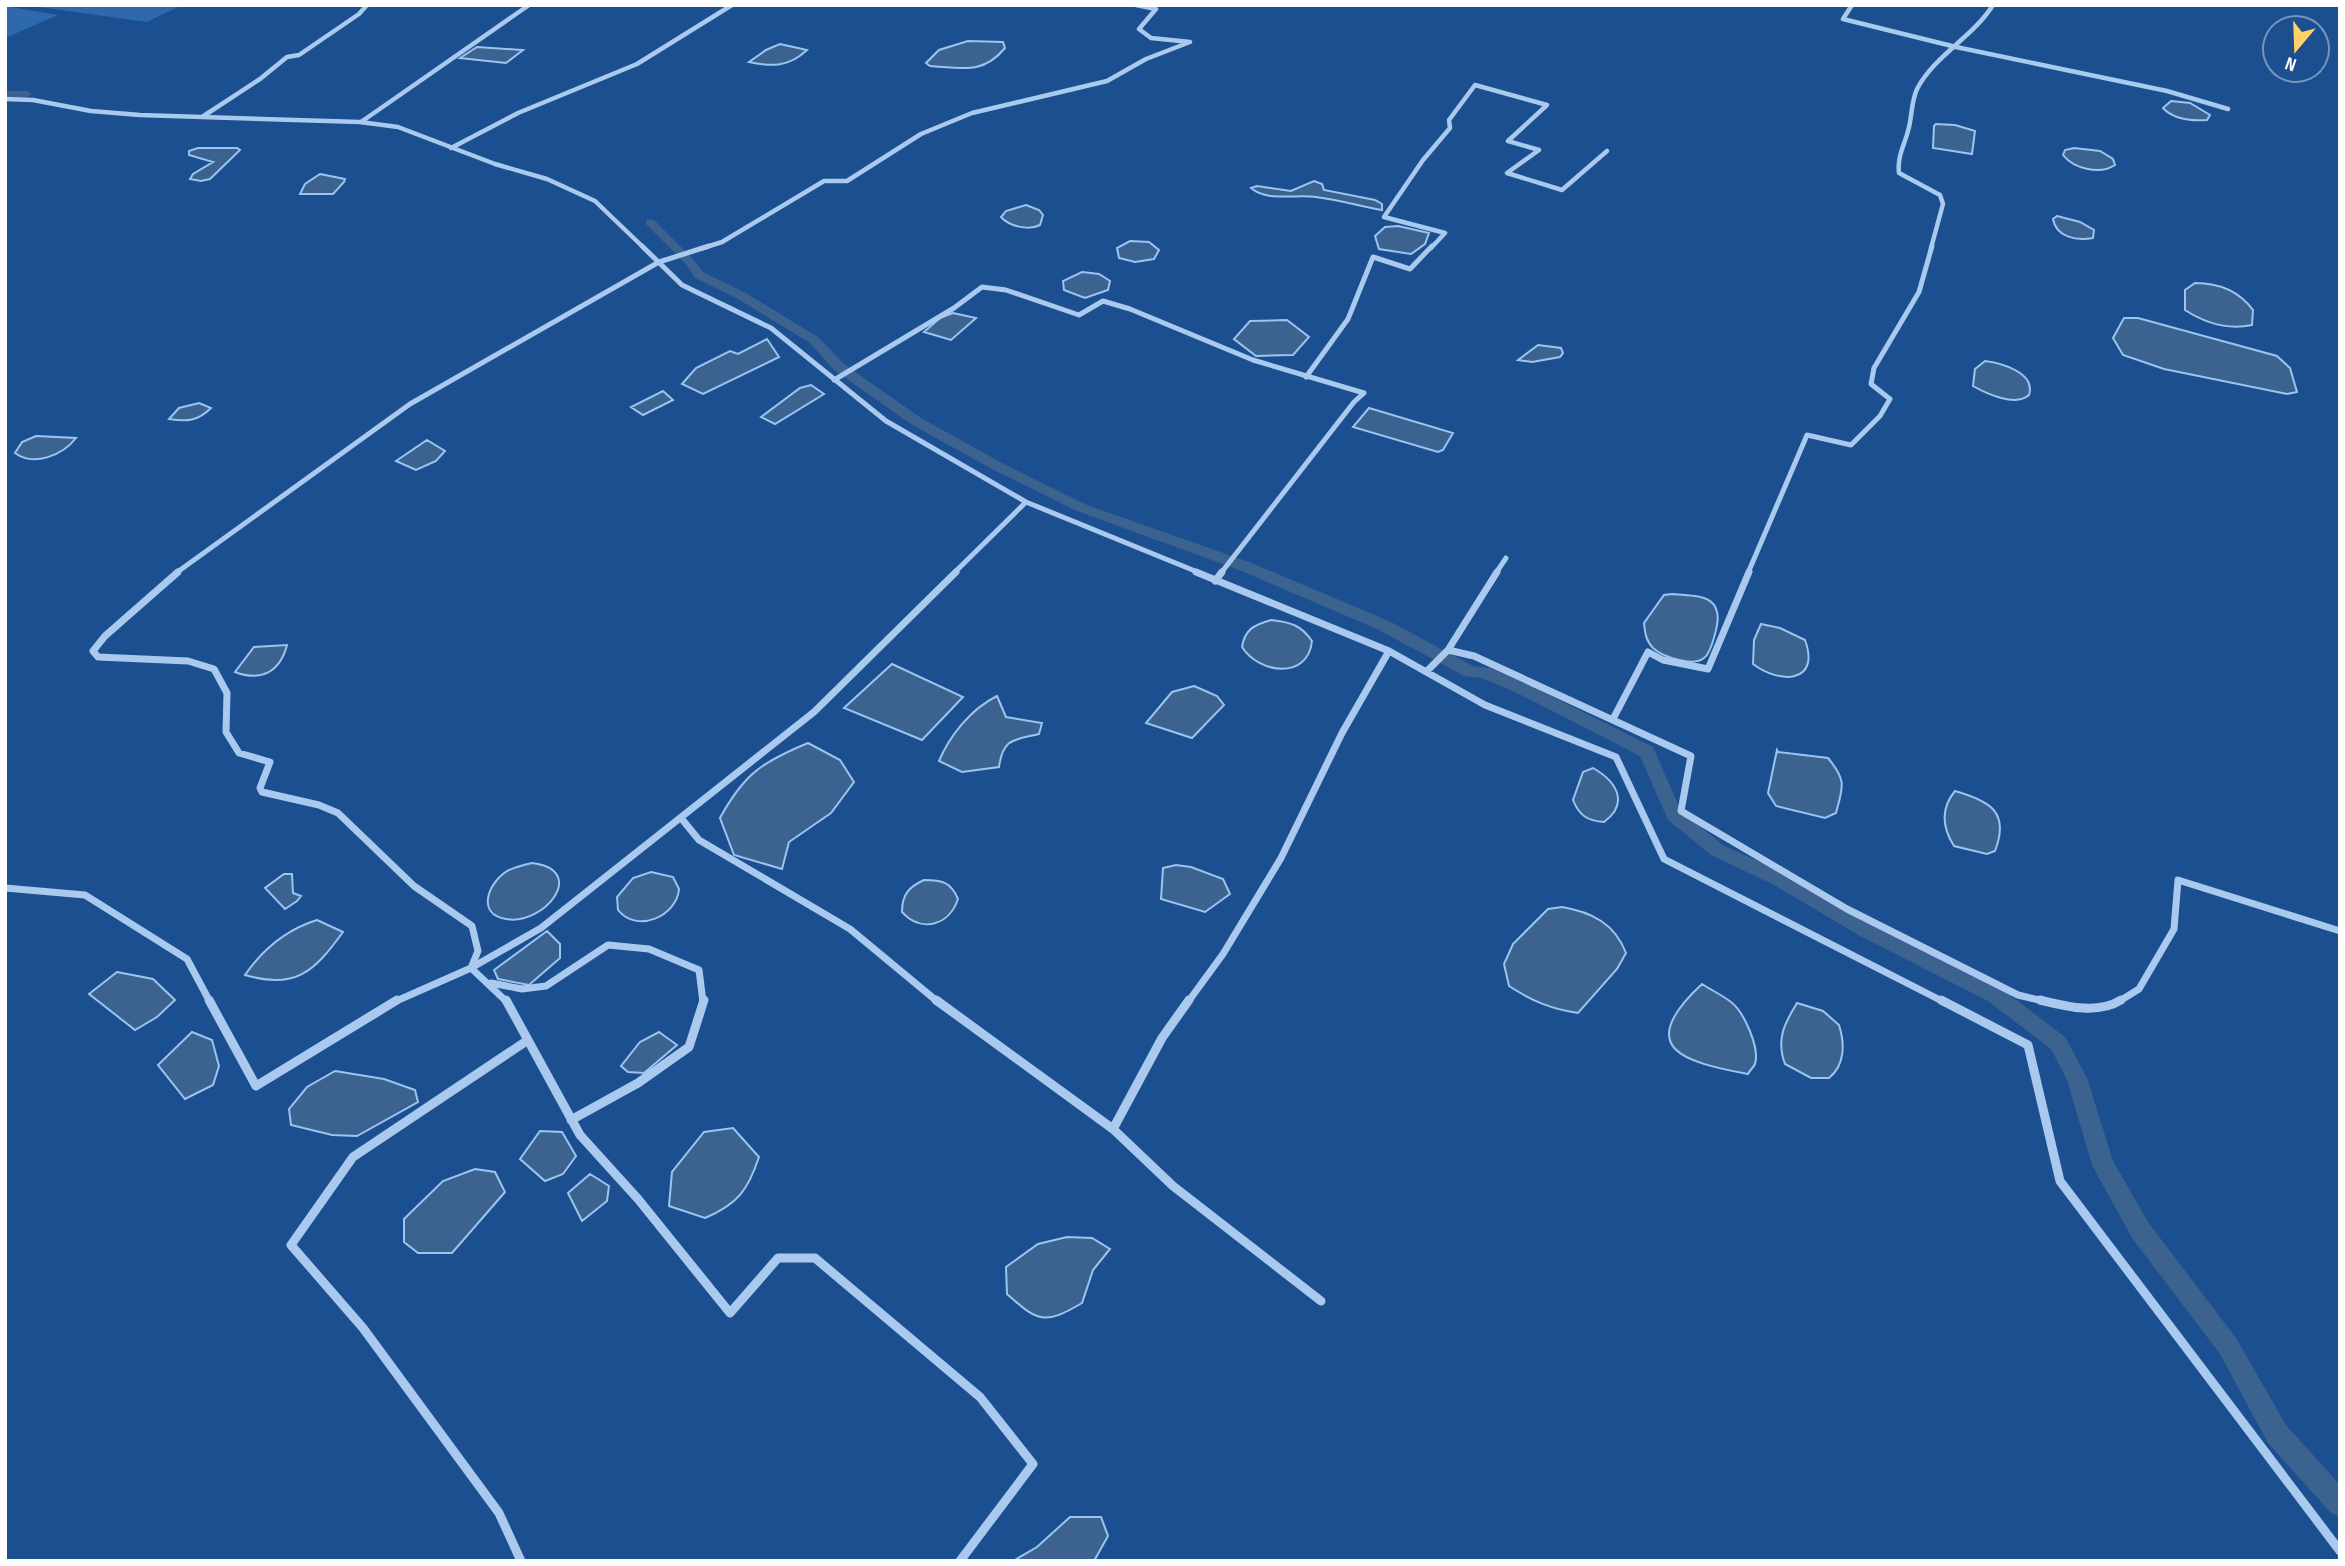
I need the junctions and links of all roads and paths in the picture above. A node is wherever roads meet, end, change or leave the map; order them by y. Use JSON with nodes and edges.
{"nodes":[{"id":1,"x":367,"y":5,"type":"edge"},
{"id":2,"x":529,"y":5,"type":"edge"},
{"id":3,"x":732,"y":5,"type":"edge"},
{"id":4,"x":1136,"y":5,"type":"edge"},
{"id":5,"x":1852,"y":5,"type":"edge"},
{"id":6,"x":1993,"y":5,"type":"edge"},
{"id":7,"x":1956,"y":47,"type":"junction"},
{"id":8,"x":5,"y":99,"type":"edge"},
{"id":9,"x":2228,"y":109,"type":"dead end"},
{"id":10,"x":201,"y":117,"type":"junction"},
{"id":11,"x":360,"y":122,"type":"junction"},
{"id":12,"x":453,"y":147,"type":"junction"},
{"id":13,"x":1607,"y":150,"type":"dead end"},
{"id":14,"x":659,"y":262,"type":"junction"},
{"id":15,"x":1306,"y":377,"type":"junction"},
{"id":16,"x":836,"y":379,"type":"junction"},
{"id":17,"x":1026,"y":502,"type":"junction"},
{"id":18,"x":1506,"y":558,"type":"dead end"},
{"id":19,"x":1215,"y":581,"type":"junction"},
{"id":20,"x":1448,"y":650,"type":"junction"},
{"id":21,"x":1390,"y":652,"type":"junction"},
{"id":22,"x":1429,"y":670,"type":"junction"},
{"id":23,"x":1613,"y":719,"type":"junction"},
{"id":24,"x":681,"y":818,"type":"junction"},
{"id":25,"x":5,"y":888,"type":"edge"},
{"id":26,"x":2340,"y":931,"type":"edge"},
{"id":27,"x":471,"y":968,"type":"junction"},
{"id":28,"x":490,"y":983,"type":"junction"},
{"id":29,"x":528,"y":1040,"type":"junction"},
{"id":30,"x":571,"y":1120,"type":"junction"},
{"id":31,"x":1113,"y":1129,"type":"junction"},
{"id":32,"x":1321,"y":1301,"type":"dead end"},
{"id":33,"x":2340,"y":1551,"type":"edge"},
{"id":34,"x":521,"y":1561,"type":"edge"},
{"id":35,"x":960,"y":1561,"type":"edge"}],
"edges":[{"from":1,"to":10,"type":"street"},
{"from":2,"to":11,"type":"street"},
{"from":3,"to":12,"type":"street"},
{"from":4,"to":14,"type":"street"},
{"from":5,"to":7,"type":"street"},
{"from":6,"to":7,"type":"street"},
{"from":7,"to":9,"type":"street"},
{"from":7,"to":23,"type":"street"},
{"from":8,"to":10,"type":"street"},
{"from":10,"to":11,"type":"street"},
{"from":11,"to":12,"type":"street"},
{"from":12,"to":14,"type":"street"},
{"from":13,"to":15,"type":"street"},
{"from":14,"to":16,"type":"street"},
{"from":14,"to":27,"type":"street"},
{"from":15,"to":16,"type":"street"},
{"from":15,"to":19,"type":"street"},
{"from":16,"to":17,"type":"street"},
{"from":17,"to":19,"type":"street"},
{"from":17,"to":24,"type":"street"},
{"from":18,"to":20,"type":"street"},
{"from":19,"to":21,"type":"street"},
{"from":20,"to":22,"type":"street"},
{"from":20,"to":23,"type":"street"},
{"from":21,"to":22,"type":"street"},
{"from":21,"to":31,"type":"street"},
{"from":22,"to":33,"type":"street"},
{"from":23,"to":26,"type":"street"},
{"from":24,"to":27,"type":"street"},
{"from":24,"to":31,"type":"street"},
{"from":25,"to":27,"type":"street"},
{"from":27,"to":28,"type":"street"},
{"from":28,"to":29,"type":"street"},
{"from":28,"to":30,"type":"street"},
{"from":29,"to":30,"type":"street"},
{"from":29,"to":34,"type":"street"},
{"from":30,"to":35,"type":"street"},
{"from":31,"to":32,"type":"street"}]}
